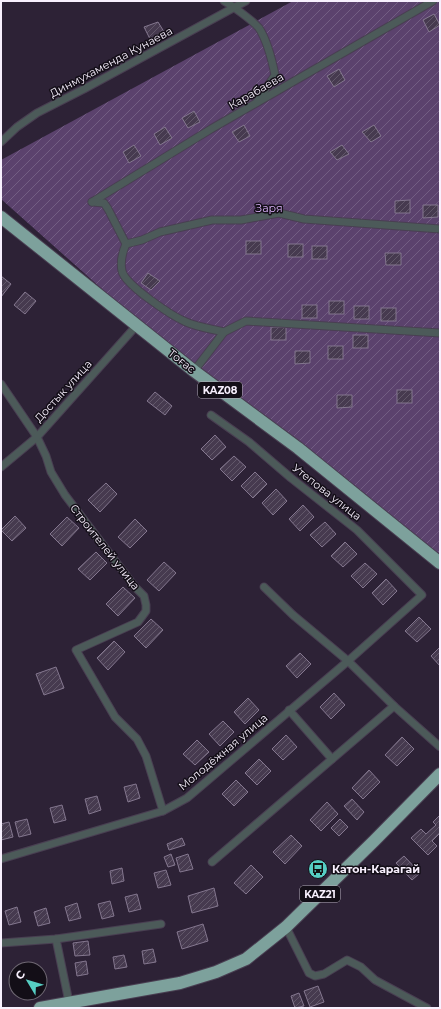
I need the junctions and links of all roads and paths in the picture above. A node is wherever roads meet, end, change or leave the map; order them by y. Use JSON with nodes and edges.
{"nodes":[{"id":1,"x":224,"y":1,"type":"edge"},
{"id":2,"x":246,"y":1,"type":"edge"},
{"id":3,"x":433,"y":1,"type":"edge"},
{"id":4,"x":235,"y":7,"type":"junction"},
{"id":5,"x":255,"y":104,"type":"junction"},
{"id":6,"x":1,"y":142,"type":"edge"},
{"id":7,"x":1,"y":217,"type":"edge"},
{"id":8,"x":440,"y":229,"type":"edge"},
{"id":9,"x":126,"y":244,"type":"junction"},
{"id":10,"x":136,"y":325,"type":"junction"},
{"id":11,"x":224,"y":332,"type":"junction"},
{"id":12,"x":440,"y":333,"type":"edge"},
{"id":13,"x":194,"y":371,"type":"junction"},
{"id":14,"x":1,"y":384,"type":"edge"},
{"id":15,"x":211,"y":415,"type":"dead end"},
{"id":16,"x":37,"y":436,"type":"junction"},
{"id":17,"x":1,"y":467,"type":"edge"},
{"id":18,"x":440,"y":563,"type":"edge"},
{"id":19,"x":264,"y":587,"type":"dead end"},
{"id":20,"x":422,"y":595,"type":"joint"},
{"id":21,"x":348,"y":661,"type":"junction"},
{"id":22,"x":394,"y":706,"type":"junction"},
{"id":23,"x":289,"y":710,"type":"junction"},
{"id":24,"x":440,"y":747,"type":"edge"},
{"id":25,"x":332,"y":759,"type":"junction"},
{"id":26,"x":440,"y":774,"type":"edge"},
{"id":27,"x":163,"y":811,"type":"junction"},
{"id":28,"x":1,"y":859,"type":"edge"},
{"id":29,"x":212,"y":862,"type":"dead end"},
{"id":30,"x":161,"y":924,"type":"dead end"},
{"id":31,"x":286,"y":927,"type":"junction"},
{"id":32,"x":56,"y":938,"type":"junction"},
{"id":33,"x":1,"y":943,"type":"edge"},
{"id":34,"x":69,"y":1002,"type":"junction"},
{"id":35,"x":40,"y":1008,"type":"edge"},
{"id":36,"x":427,"y":1008,"type":"edge"}],
"edges":[{"from":1,"to":4,"type":"street"},
{"from":2,"to":4,"type":"street","name":"Динмухаменда Кунаева"},
{"from":3,"to":5,"type":"street","name":"Карабаева"},
{"from":4,"to":5,"type":"street"},
{"from":4,"to":6,"type":"street","name":"Динмухаменда Кунаева"},
{"from":5,"to":9,"type":"street","name":"Карабаева"},
{"from":7,"to":10,"type":"highway","name":"Тоғас","number":"KAZ08"},
{"from":8,"to":9,"type":"street"},
{"from":9,"to":11,"type":"street"},
{"from":10,"to":13,"type":"highway","name":"Тоғас","number":"KAZ08"},
{"from":10,"to":16,"type":"street","name":"Достык улица"},
{"from":11,"to":12,"type":"street"},
{"from":11,"to":13,"type":"street"},
{"from":13,"to":18,"type":"highway","name":"Тоғас","number":"KAZ08"},
{"from":14,"to":16,"type":"street"},
{"from":15,"to":20,"type":"street","name":"Утепова улица"},
{"from":16,"to":17,"type":"street","name":"Достык улица"},
{"from":16,"to":27,"type":"street","name":"Строителей улица"},
{"from":19,"to":21,"type":"street"},
{"from":20,"to":21,"type":"street","name":"Молодёжная улица"},
{"from":21,"to":22,"type":"street"},
{"from":21,"to":23,"type":"street","name":"Молодёжная улица"},
{"from":22,"to":24,"type":"street"},
{"from":22,"to":25,"type":"street"},
{"from":23,"to":25,"type":"street"},
{"from":23,"to":27,"type":"street","name":"Молодёжная улица"},
{"from":25,"to":29,"type":"street"},
{"from":26,"to":31,"type":"highway","number":"KAZ21"},
{"from":27,"to":28,"type":"street","name":"Молодёжная улица"},
{"from":30,"to":32,"type":"street"},
{"from":31,"to":34,"type":"highway","number":"KAZ21"},
{"from":31,"to":36,"type":"street"},
{"from":32,"to":33,"type":"street"},
{"from":32,"to":34,"type":"street"},
{"from":34,"to":35,"type":"highway","number":"KAZ21"}]}
